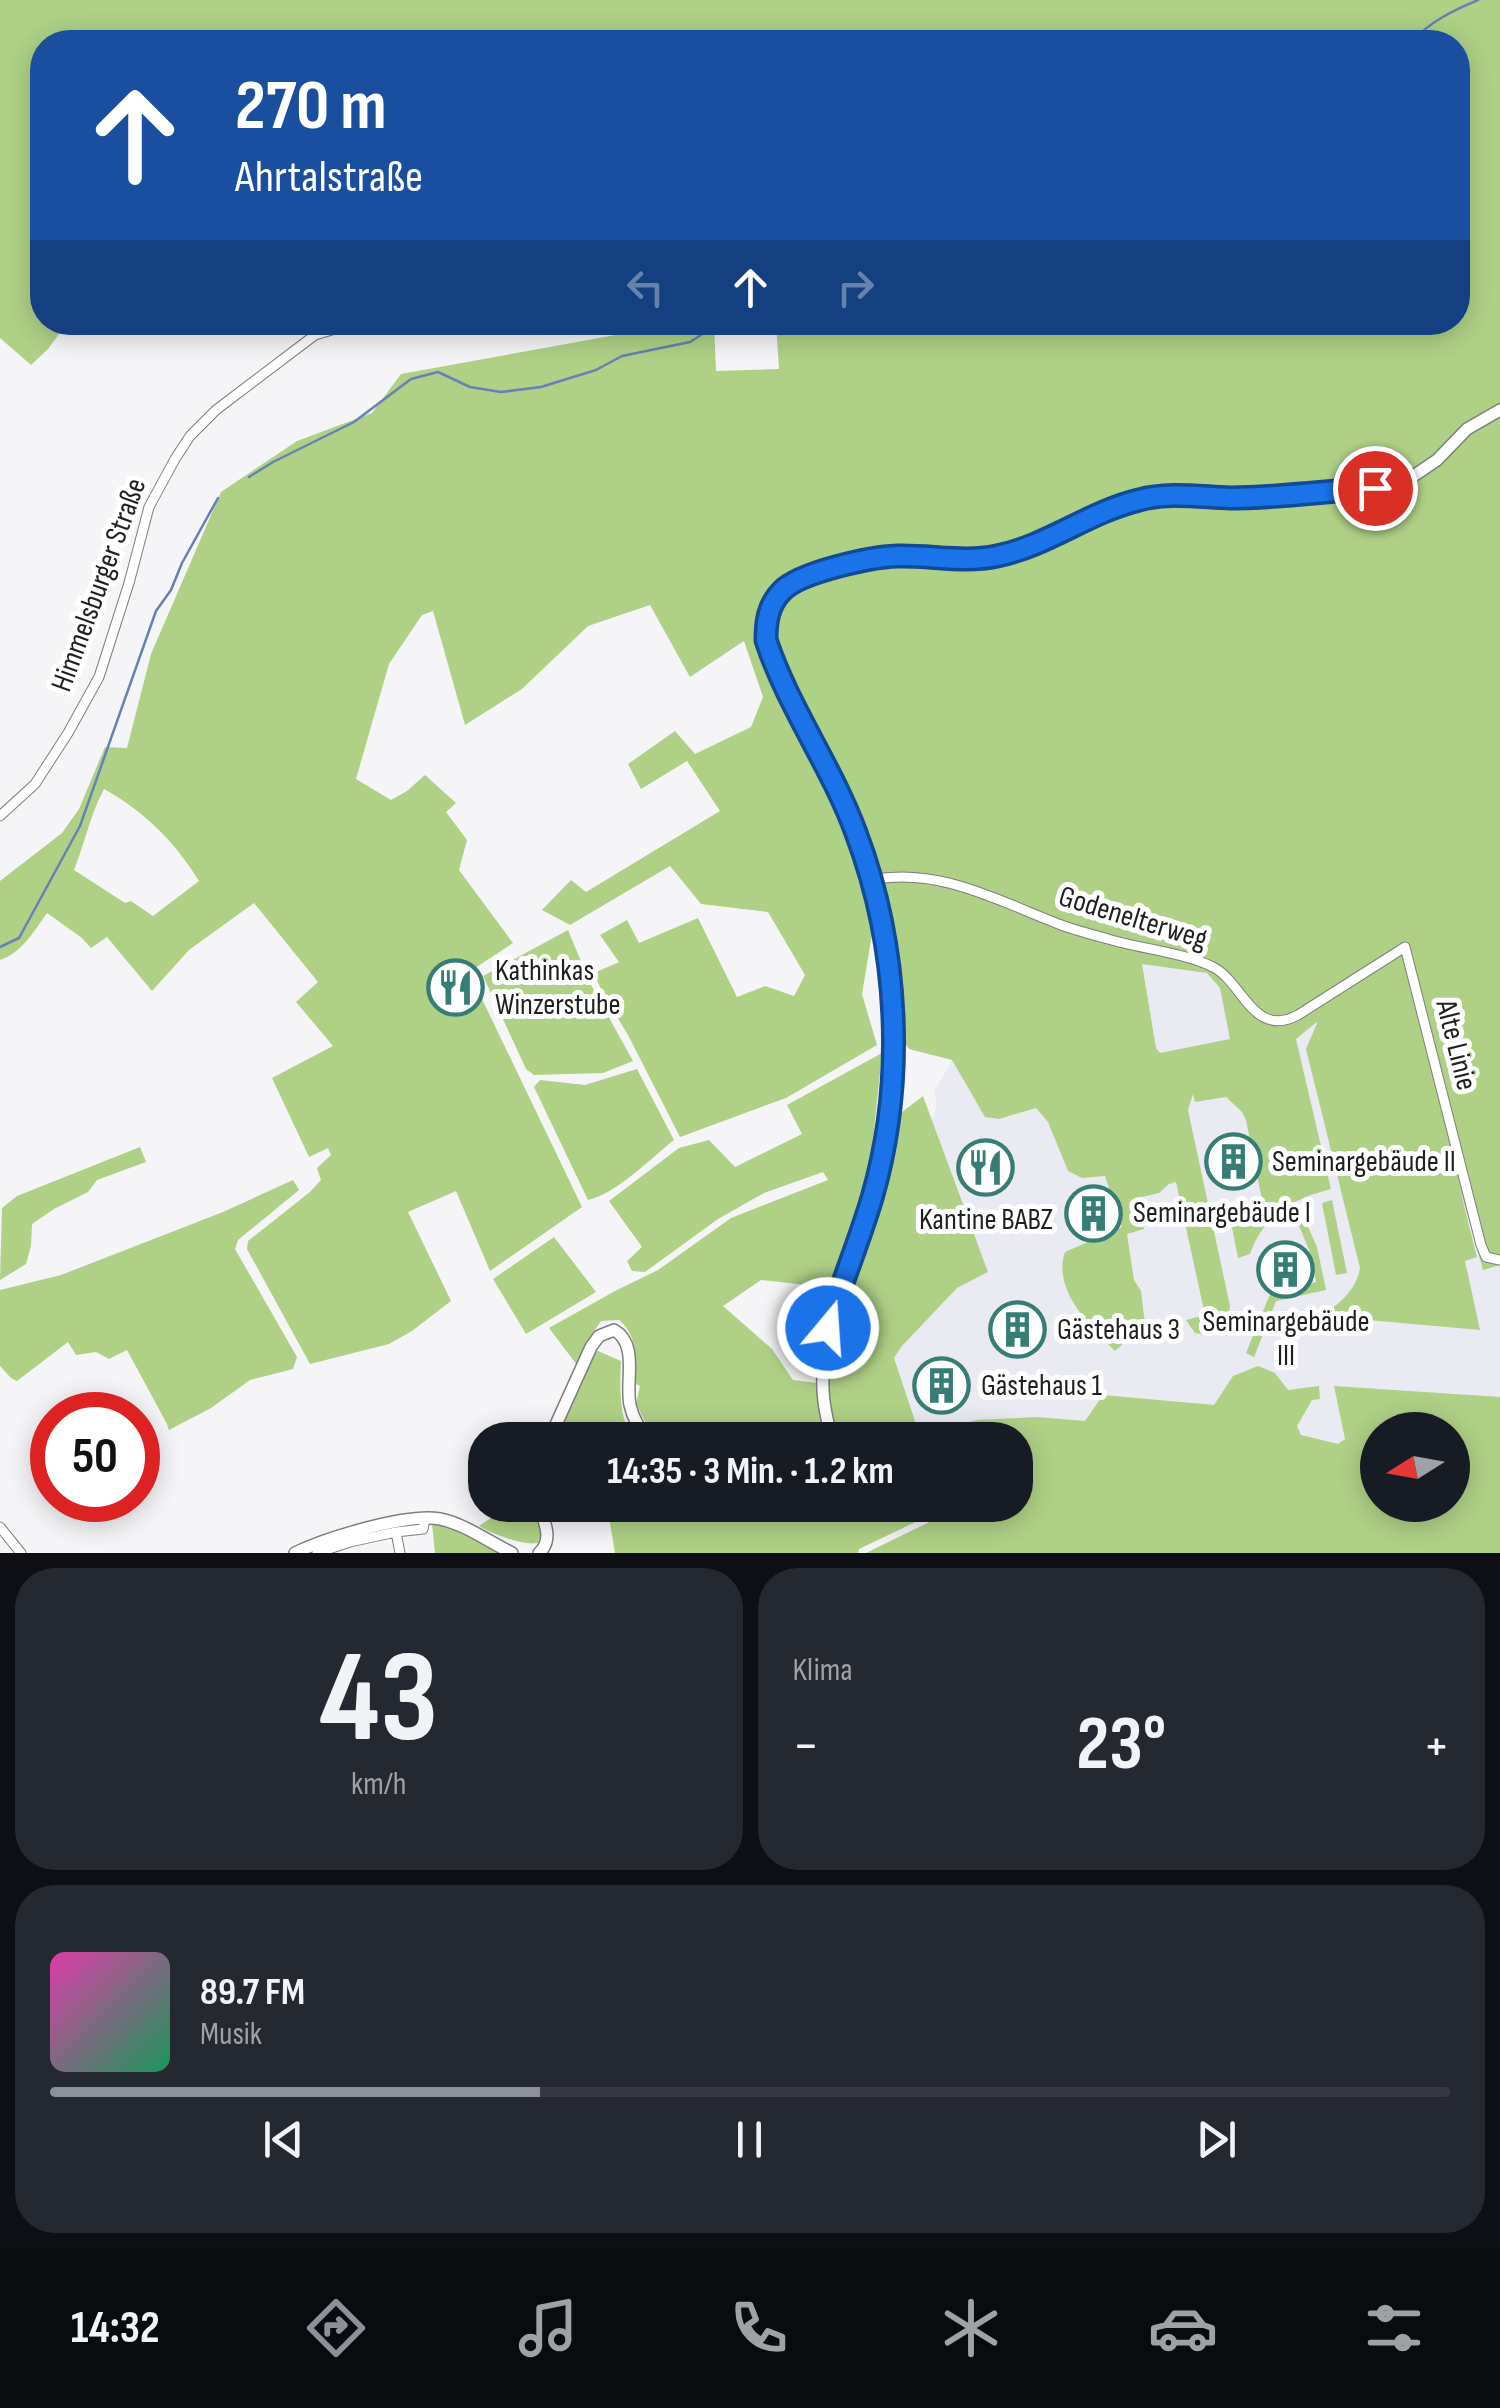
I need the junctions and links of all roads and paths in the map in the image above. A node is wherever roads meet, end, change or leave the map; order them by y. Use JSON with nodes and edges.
{"nodes":[{"id":1,"x":315,"y":335,"type":"edge"},
{"id":2,"x":1500,"y":410,"type":"edge"},
{"id":3,"x":0,"y":816,"type":"edge"},
{"id":4,"x":872,"y":880,"type":"junction"},
{"id":5,"x":1405,"y":947,"type":"joint"},
{"id":6,"x":1500,"y":1260,"type":"edge"},
{"id":7,"x":557,"y":1422,"type":"edge"},
{"id":8,"x":636,"y":1422,"type":"edge"},
{"id":9,"x":828,"y":1422,"type":"edge"},
{"id":10,"x":425,"y":1519,"type":"junction"},
{"id":11,"x":544,"y":1522,"type":"edge"},
{"id":12,"x":0,"y":1526,"type":"edge"},
{"id":13,"x":396,"y":1532,"type":"junction"},
{"id":14,"x":22,"y":1553,"type":"edge"},
{"id":15,"x":296,"y":1553,"type":"edge"},
{"id":16,"x":317,"y":1553,"type":"edge"},
{"id":17,"x":400,"y":1553,"type":"edge"},
{"id":18,"x":512,"y":1553,"type":"edge"},
{"id":19,"x":539,"y":1553,"type":"edge"}],
"edges":[{"from":1,"to":3,"type":"street","name":"Himmelsburger Straße"},
{"from":2,"to":4,"type":"main road"},
{"from":4,"to":5,"type":"street","name":"Godenelterweg"},
{"from":4,"to":9,"type":"main road"},
{"from":5,"to":6,"type":"street","name":"Alte Linie"},
{"from":7,"to":8,"type":"main road"},
{"from":10,"to":13,"type":"street"},
{"from":10,"to":15,"type":"main road"},
{"from":10,"to":18,"type":"main road"},
{"from":11,"to":19,"type":"main road"},
{"from":12,"to":14,"type":"street"},
{"from":13,"to":16,"type":"street"},
{"from":13,"to":17,"type":"street"}]}
